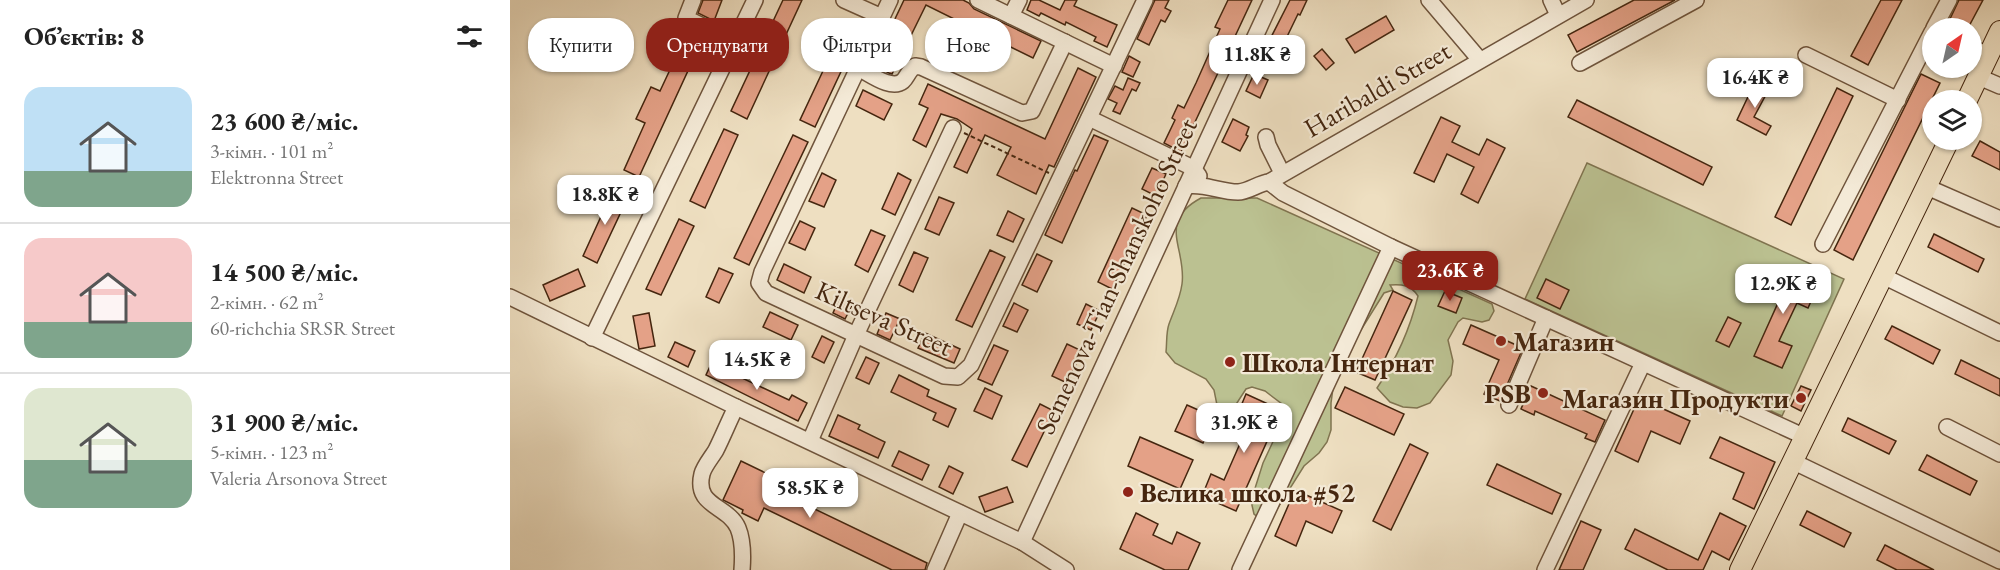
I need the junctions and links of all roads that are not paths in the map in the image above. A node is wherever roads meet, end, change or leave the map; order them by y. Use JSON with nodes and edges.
{"nodes":[{"id":1,"x":693,"y":0,"type":"edge"},
{"id":2,"x":755,"y":0,"type":"edge"},
{"id":3,"x":844,"y":0,"type":"edge"},
{"id":4,"x":890,"y":0,"type":"edge"},
{"id":5,"x":978,"y":0,"type":"edge"},
{"id":6,"x":1019,"y":0,"type":"edge"},
{"id":7,"x":1145,"y":0,"type":"edge"},
{"id":8,"x":1272,"y":0,"type":"edge"},
{"id":9,"x":1429,"y":0,"type":"edge"},
{"id":10,"x":1551,"y":0,"type":"edge"},
{"id":11,"x":1586,"y":0,"type":"edge"},
{"id":12,"x":1696,"y":0,"type":"edge"},
{"id":13,"x":1949,"y":0,"type":"edge"},
{"id":14,"x":1558,"y":15,"type":"junction"},
{"id":15,"x":1011,"y":16,"type":"junction"},
{"id":16,"x":686,"y":18,"type":"edge"},
{"id":17,"x":746,"y":18,"type":"edge"},
{"id":18,"x":882,"y":18,"type":"joint"},
{"id":19,"x":1939,"y":18,"type":"edge"},
{"id":20,"x":2000,"y":32,"type":"edge"},
{"id":21,"x":1065,"y":42,"type":"junction"},
{"id":22,"x":1922,"y":51,"type":"edge"},
{"id":23,"x":1982,"y":52,"type":"edge"},
{"id":24,"x":1806,"y":55,"type":"dead end"},
{"id":25,"x":1989,"y":56,"type":"junction"},
{"id":26,"x":1480,"y":60,"type":"junction"},
{"id":27,"x":1580,"y":63,"type":"dead end"},
{"id":28,"x":1113,"y":66,"type":"junction"},
{"id":29,"x":913,"y":69,"type":"edge"},
{"id":30,"x":1982,"y":71,"type":"edge"},
{"id":31,"x":721,"y":72,"type":"edge"},
{"id":32,"x":856,"y":72,"type":"edge"},
{"id":33,"x":866,"y":72,"type":"edge"},
{"id":34,"x":910,"y":72,"type":"edge"},
{"id":35,"x":1981,"y":78,"type":"edge"},
{"id":36,"x":2000,"y":86,"type":"edge"},
{"id":37,"x":1898,"y":100,"type":"junction"},
{"id":38,"x":1089,"y":118,"type":"junction"},
{"id":39,"x":953,"y":128,"type":"road end"},
{"id":40,"x":1266,"y":137,"type":"dead end"},
{"id":41,"x":1944,"y":150,"type":"edge"},
{"id":42,"x":1193,"y":168,"type":"junction"},
{"id":43,"x":1276,"y":178,"type":"junction"},
{"id":44,"x":1186,"y":186,"type":"junction"},
{"id":45,"x":1207,"y":186,"type":"junction"},
{"id":46,"x":1927,"y":186,"type":"junction"},
{"id":47,"x":2000,"y":219,"type":"edge"},
{"id":48,"x":1823,"y":244,"type":"dead end"},
{"id":49,"x":1391,"y":247,"type":"junction"},
{"id":50,"x":1883,"y":276,"type":"junction"},
{"id":51,"x":510,"y":297,"type":"edge"},
{"id":52,"x":1546,"y":318,"type":"junction"},
{"id":53,"x":2000,"y":333,"type":"edge"},
{"id":54,"x":856,"y":335,"type":"junction"},
{"id":55,"x":592,"y":338,"type":"junction"},
{"id":56,"x":1643,"y":363,"type":"junction"},
{"id":57,"x":1509,"y":405,"type":"dead end"},
{"id":58,"x":736,"y":407,"type":"junction"},
{"id":59,"x":1947,"y":427,"type":"dead end"},
{"id":60,"x":1803,"y":436,"type":"junction"},
{"id":61,"x":810,"y":441,"type":"junction"},
{"id":62,"x":2000,"y":454,"type":"edge"},
{"id":63,"x":1792,"y":461,"type":"junction"},
{"id":64,"x":960,"y":513,"type":"junction"},
{"id":65,"x":1022,"y":542,"type":"junction"},
{"id":66,"x":2000,"y":561,"type":"edge"},
{"id":67,"x":744,"y":569,"type":"edge"},
{"id":68,"x":1063,"y":569,"type":"edge"},
{"id":69,"x":935,"y":570,"type":"edge"},
{"id":70,"x":1240,"y":570,"type":"edge"},
{"id":71,"x":1545,"y":570,"type":"edge"},
{"id":72,"x":1740,"y":570,"type":"edge"}],
"edges":[{"from":1,"to":16,"type":"street"},
{"from":2,"to":17,"type":"street"},
{"from":3,"to":18,"type":"street"},
{"from":4,"to":18,"type":"street","name":"Kiltseva Street"},
{"from":5,"to":15,"type":"street"},
{"from":6,"to":15,"type":"street"},
{"from":7,"to":28,"type":"street","name":"Kiltseva Street"},
{"from":8,"to":42,"type":"street","name":"Semenova-Tian-Shanskoho Street"},
{"from":9,"to":26,"type":"street"},
{"from":10,"to":14,"type":"street"},
{"from":11,"to":14,"type":"street","name":"Haribaldi Street"},
{"from":12,"to":27,"type":"street"},
{"from":13,"to":19,"type":"street"},
{"from":14,"to":26,"type":"street","name":"Haribaldi Street"},
{"from":15,"to":21,"type":"street"},
{"from":20,"to":25,"type":"main road"},
{"from":21,"to":28,"type":"street"},
{"from":21,"to":29,"type":"street"},
{"from":22,"to":37,"type":"street"},
{"from":23,"to":25,"type":"street"},
{"from":24,"to":37,"type":"street"},
{"from":25,"to":30,"type":"main road"},
{"from":26,"to":43,"type":"street","name":"Haribaldi Street"},
{"from":28,"to":38,"type":"street","name":"Kiltseva Street"},
{"from":31,"to":55,"type":"street"},
{"from":32,"to":54,"type":"street","name":"Kiltseva Street"},
{"from":33,"to":34,"type":"street"},
{"from":35,"to":36,"type":"street"},
{"from":37,"to":48,"type":"street"},
{"from":38,"to":42,"type":"street"},
{"from":38,"to":54,"type":"street","name":"Kiltseva Street"},
{"from":39,"to":54,"type":"street"},
{"from":40,"to":43,"type":"street"},
{"from":41,"to":46,"type":"main road"},
{"from":42,"to":44,"type":"street","name":"Semenova-Tian-Shanskoho Street"},
{"from":42,"to":45,"type":"street"},
{"from":43,"to":45,"type":"street","name":"Haribaldi Street"},
{"from":43,"to":49,"type":"street"},
{"from":44,"to":45,"type":"street","name":"Haribaldi Street"},
{"from":44,"to":65,"type":"street","name":"Semenova-Tian-Shanskoho Street"},
{"from":46,"to":47,"type":"street"},
{"from":46,"to":50,"type":"main road"},
{"from":49,"to":52,"type":"street"},
{"from":49,"to":70,"type":"street"},
{"from":50,"to":53,"type":"street"},
{"from":50,"to":60,"type":"main road"},
{"from":51,"to":55,"type":"street"},
{"from":52,"to":56,"type":"street"},
{"from":52,"to":57,"type":"street"},
{"from":54,"to":61,"type":"street"},
{"from":55,"to":58,"type":"street"},
{"from":56,"to":60,"type":"street"},
{"from":56,"to":71,"type":"street"},
{"from":58,"to":61,"type":"street"},
{"from":58,"to":67,"type":"street"},
{"from":59,"to":62,"type":"street"},
{"from":60,"to":63,"type":"main road"},
{"from":61,"to":64,"type":"street"},
{"from":63,"to":66,"type":"street"},
{"from":63,"to":72,"type":"main road"},
{"from":64,"to":65,"type":"street"},
{"from":64,"to":69,"type":"street"},
{"from":65,"to":68,"type":"street"}]}
